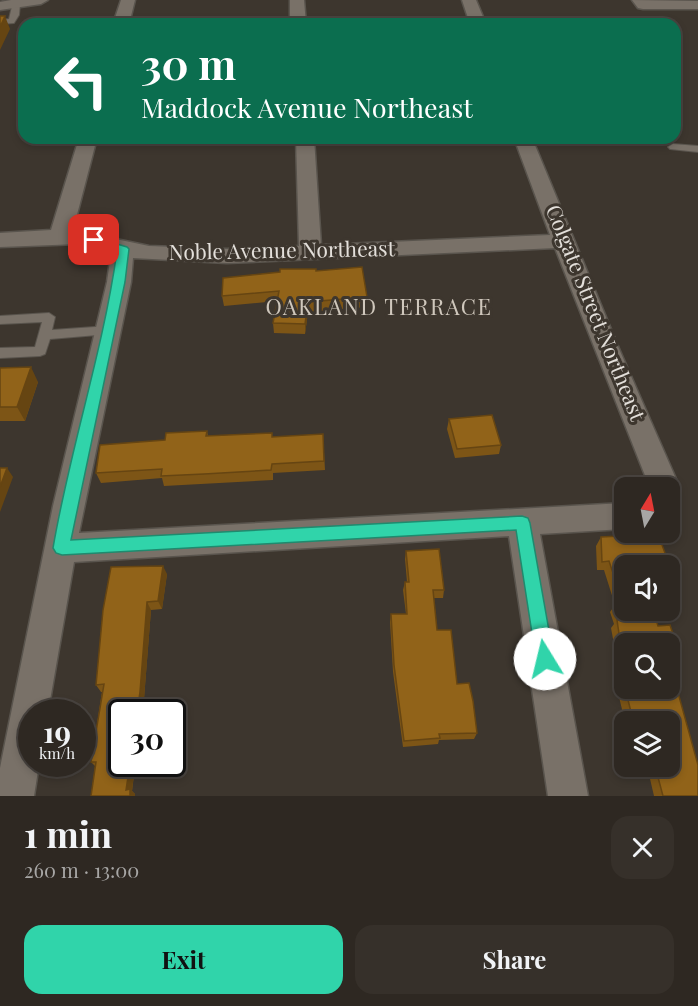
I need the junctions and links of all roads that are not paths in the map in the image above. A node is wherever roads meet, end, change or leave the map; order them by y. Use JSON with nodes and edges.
{"nodes":[{"id":1,"x":41,"y":0,"type":"edge"},
{"id":2,"x":128,"y":0,"type":"edge"},
{"id":3,"x":297,"y":0,"type":"edge"},
{"id":4,"x":469,"y":0,"type":"edge"},
{"id":5,"x":641,"y":2,"type":"edge"},
{"id":6,"x":16,"y":4,"type":"junction"},
{"id":7,"x":698,"y":5,"type":"edge"},
{"id":8,"x":0,"y":6,"type":"edge"},
{"id":9,"x":123,"y":18,"type":"edge"},
{"id":10,"x":298,"y":18,"type":"edge"},
{"id":11,"x":476,"y":18,"type":"edge"},
{"id":12,"x":0,"y":22,"type":"edge"},
{"id":13,"x":86,"y":144,"type":"edge"},
{"id":14,"x":305,"y":144,"type":"edge"},
{"id":15,"x":526,"y":144,"type":"edge"},
{"id":16,"x":673,"y":147,"type":"dead end"},
{"id":17,"x":698,"y":148,"type":"edge"},
{"id":18,"x":60,"y":236,"type":"junction"},
{"id":19,"x":0,"y":240,"type":"edge"},
{"id":20,"x":565,"y":240,"type":"junction"},
{"id":21,"x":123,"y":249,"type":"junction"},
{"id":22,"x":310,"y":253,"type":"junction"},
{"id":23,"x":0,"y":320,"type":"edge"},
{"id":24,"x":108,"y":330,"type":"junction"},
{"id":25,"x":45,"y":335,"type":"junction"},
{"id":26,"x":0,"y":353,"type":"edge"},
{"id":27,"x":660,"y":477,"type":"edge"},
{"id":28,"x":614,"y":517,"type":"edge"},
{"id":29,"x":522,"y":523,"type":"junction"},
{"id":30,"x":62,"y":548,"type":"junction"},
{"id":31,"x":14,"y":796,"type":"edge"},
{"id":32,"x":568,"y":796,"type":"edge"}],
"edges":[{"from":1,"to":6,"type":"street"},
{"from":2,"to":9,"type":"street"},
{"from":3,"to":10,"type":"street"},
{"from":4,"to":11,"type":"street"},
{"from":5,"to":7,"type":"street"},
{"from":6,"to":8,"type":"street"},
{"from":6,"to":12,"type":"lane"},
{"from":13,"to":18,"type":"street"},
{"from":14,"to":22,"type":"street"},
{"from":15,"to":20,"type":"street","name":"Colgate Street Northeast"},
{"from":16,"to":17,"type":"lane"},
{"from":18,"to":19,"type":"street","name":"Noble Avenue Northeast"},
{"from":18,"to":21,"type":"street","name":"Noble Avenue Northeast"},
{"from":20,"to":22,"type":"street","name":"Noble Avenue Northeast"},
{"from":20,"to":27,"type":"street","name":"Colgate Street Northeast"},
{"from":21,"to":22,"type":"street","name":"Noble Avenue Northeast"},
{"from":21,"to":24,"type":"street"},
{"from":23,"to":25,"type":"lane"},
{"from":24,"to":25,"type":"lane"},
{"from":24,"to":30,"type":"street"},
{"from":25,"to":26,"type":"lane"},
{"from":28,"to":29,"type":"street"},
{"from":29,"to":30,"type":"street"},
{"from":29,"to":32,"type":"street"},
{"from":30,"to":31,"type":"street"}]}
